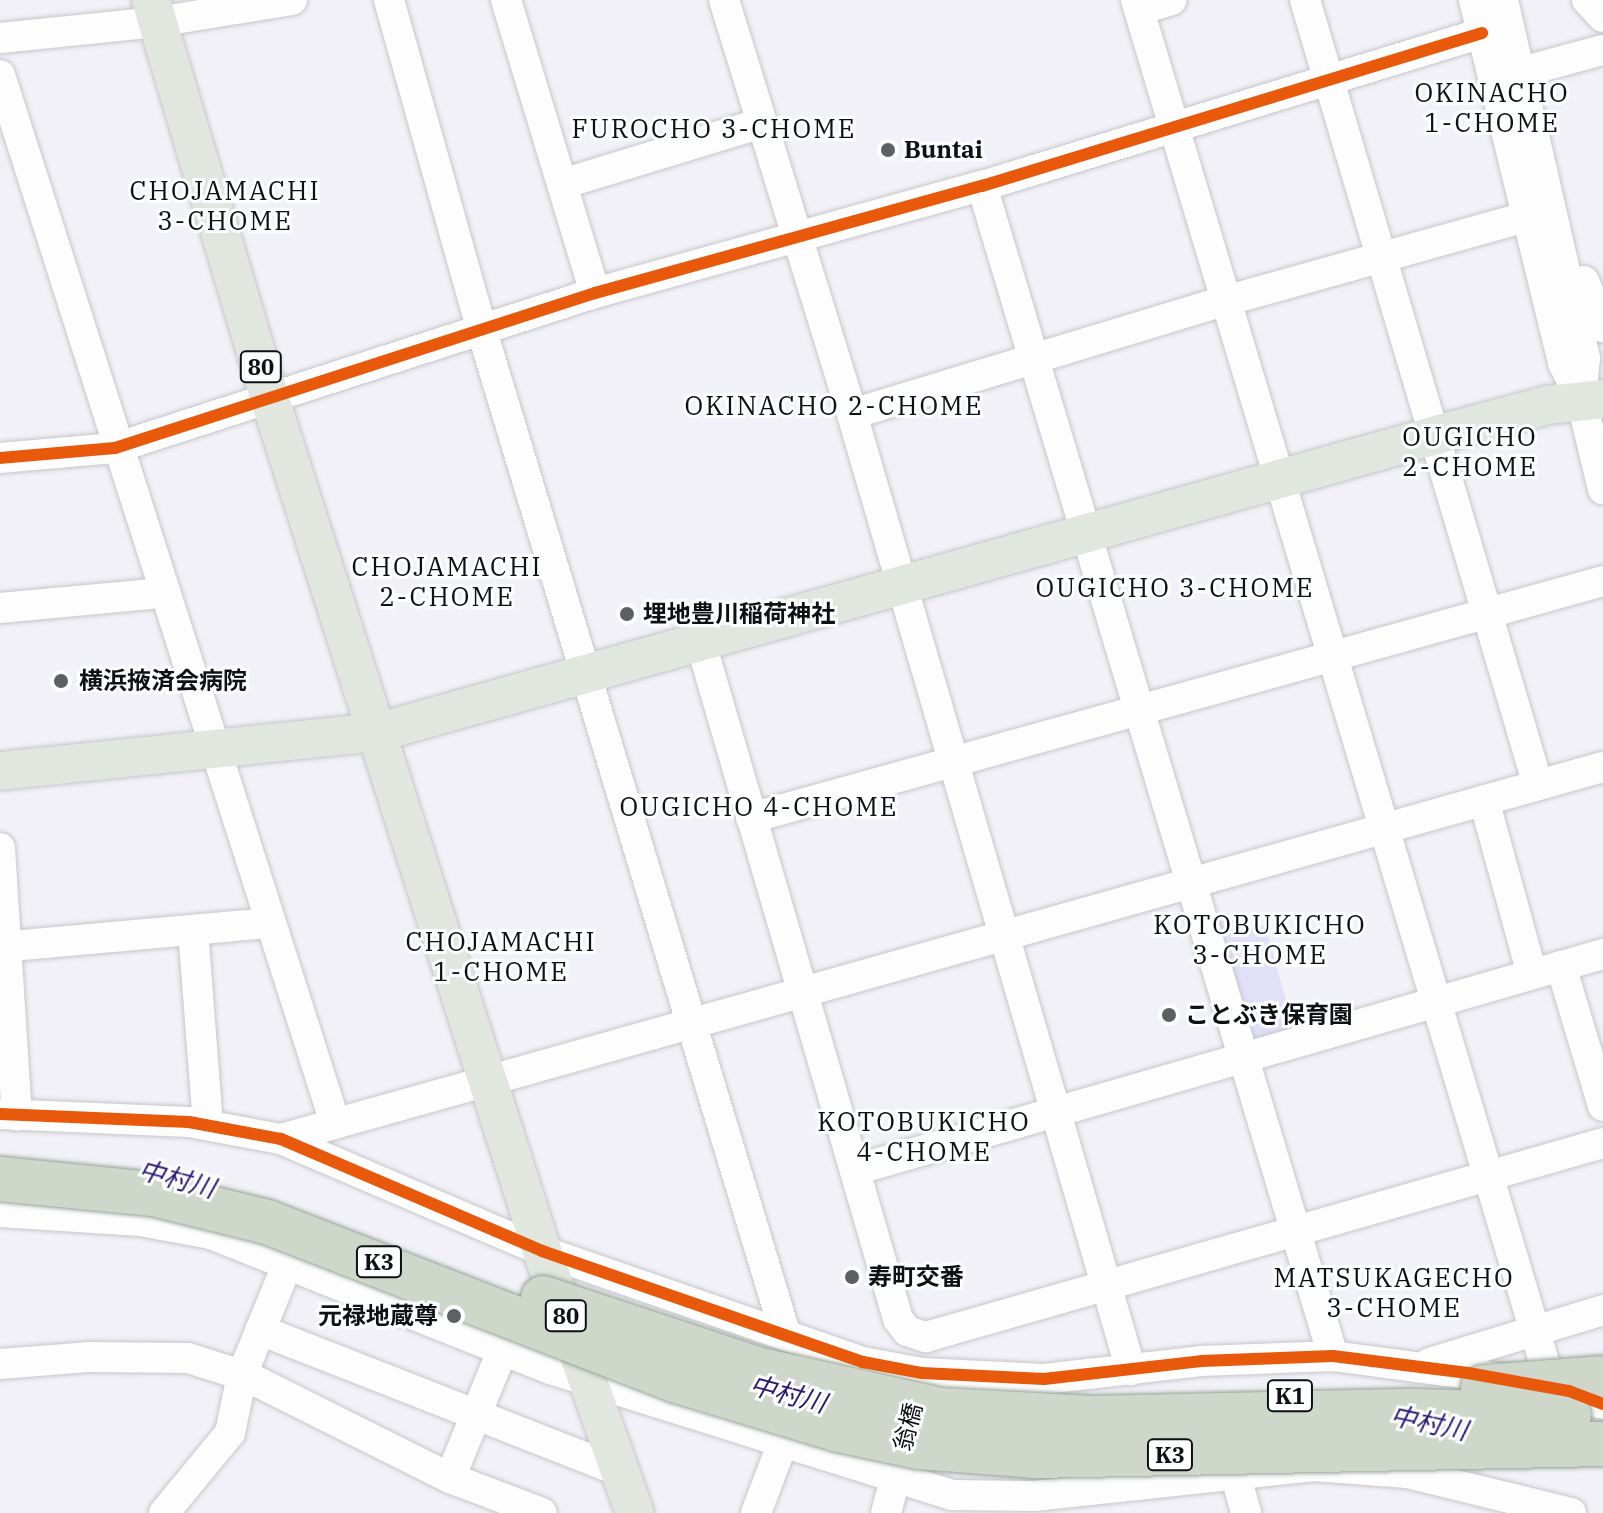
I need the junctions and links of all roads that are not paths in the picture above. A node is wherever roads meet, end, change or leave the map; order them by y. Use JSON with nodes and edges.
{"nodes":[{"id":1,"x":389,"y":0,"type":"edge"},
{"id":2,"x":506,"y":0,"type":"edge"},
{"id":3,"x":724,"y":0,"type":"edge"},
{"id":4,"x":1172,"y":0,"type":"edge"},
{"id":5,"x":1305,"y":0,"type":"edge"},
{"id":6,"x":1474,"y":0,"type":"edge"},
{"id":7,"x":1503,"y":0,"type":"edge"},
{"id":8,"x":1511,"y":0,"type":"edge"},
{"id":9,"x":1587,"y":0,"type":"edge"},
{"id":10,"x":281,"y":1,"type":"edge"},
{"id":11,"x":1138,"y":5,"type":"edge"},
{"id":12,"x":154,"y":11,"type":"edge"},
{"id":13,"x":1603,"y":17,"type":"edge"},
{"id":14,"x":1482,"y":33,"type":"junction"},
{"id":15,"x":0,"y":38,"type":"edge"},
{"id":16,"x":1603,"y":50,"type":"edge"},
{"id":17,"x":1532,"y":69,"type":"junction"},
{"id":18,"x":0,"y":75,"type":"edge"},
{"id":19,"x":1328,"y":78,"type":"junction"},
{"id":20,"x":761,"y":123,"type":"junction"},
{"id":21,"x":1173,"y":127,"type":"junction"},
{"id":22,"x":562,"y":184,"type":"junction"},
{"id":23,"x":982,"y":186,"type":"junction"},
{"id":24,"x":1526,"y":217,"type":"junction"},
{"id":25,"x":796,"y":239,"type":"junction"},
{"id":26,"x":1384,"y":257,"type":"junction"},
{"id":27,"x":595,"y":293,"type":"junction"},
{"id":28,"x":1225,"y":301,"type":"junction"},
{"id":29,"x":1603,"y":327,"type":"edge"},
{"id":30,"x":482,"y":331,"type":"junction"},
{"id":31,"x":1038,"y":361,"type":"junction"},
{"id":32,"x":1596,"y":392,"type":"edge"},
{"id":33,"x":270,"y":399,"type":"junction"},
{"id":34,"x":852,"y":414,"type":"junction"},
{"id":35,"x":1436,"y":435,"type":"junction"},
{"id":36,"x":115,"y":448,"type":"junction"},
{"id":37,"x":0,"y":458,"type":"edge"},
{"id":38,"x":1280,"y":482,"type":"junction"},
{"id":39,"x":1603,"y":489,"type":"edge"},
{"id":40,"x":1086,"y":534,"type":"junction"},
{"id":41,"x":1603,"y":581,"type":"edge"},
{"id":42,"x":899,"y":585,"type":"junction"},
{"id":43,"x":163,"y":593,"type":"junction"},
{"id":44,"x":0,"y":608,"type":"edge"},
{"id":45,"x":1487,"y":613,"type":"junction"},
{"id":46,"x":700,"y":640,"type":"junction"},
{"id":47,"x":1332,"y":656,"type":"junction"},
{"id":48,"x":586,"y":671,"type":"junction"},
{"id":49,"x":1140,"y":712,"type":"junction"},
{"id":50,"x":379,"y":732,"type":"junction"},
{"id":51,"x":215,"y":752,"type":"junction"},
{"id":52,"x":951,"y":761,"type":"junction"},
{"id":53,"x":1603,"y":767,"type":"edge"},
{"id":54,"x":0,"y":771,"type":"edge"},
{"id":55,"x":1538,"y":785,"type":"junction"},
{"id":56,"x":1484,"y":800,"type":"junction"},
{"id":57,"x":751,"y":818,"type":"junction"},
{"id":58,"x":1383,"y":829,"type":"junction"},
{"id":59,"x":0,"y":848,"type":"edge"},
{"id":60,"x":1191,"y":882,"type":"junction"},
{"id":61,"x":270,"y":923,"type":"junction"},
{"id":62,"x":193,"y":930,"type":"junction"},
{"id":63,"x":1002,"y":933,"type":"junction"},
{"id":64,"x":4,"y":946,"type":"edge"},
{"id":65,"x":1603,"y":954,"type":"edge"},
{"id":66,"x":1547,"y":970,"type":"junction"},
{"id":67,"x":801,"y":990,"type":"junction"},
{"id":68,"x":1436,"y":1001,"type":"junction"},
{"id":69,"x":692,"y":1021,"type":"junction"},
{"id":70,"x":1242,"y":1055,"type":"junction"},
{"id":71,"x":488,"y":1077,"type":"junction"},
{"id":72,"x":1603,"y":1106,"type":"edge"},
{"id":73,"x":1055,"y":1110,"type":"junction"},
{"id":74,"x":335,"y":1123,"type":"junction"},
{"id":75,"x":208,"y":1124,"type":"junction"},
{"id":76,"x":6,"y":1126,"type":"edge"},
{"id":77,"x":281,"y":1139,"type":"junction"},
{"id":78,"x":1603,"y":1143,"type":"edge"},
{"id":79,"x":855,"y":1170,"type":"junction"},
{"id":80,"x":1489,"y":1177,"type":"junction"},
{"id":81,"x":0,"y":1179,"type":"edge"},
{"id":82,"x":0,"y":1212,"type":"edge"},
{"id":83,"x":1293,"y":1233,"type":"junction"},
{"id":84,"x":542,"y":1251,"type":"junction"},
{"id":85,"x":288,"y":1263,"type":"junction"},
{"id":86,"x":1106,"y":1286,"type":"junction"},
{"id":87,"x":1603,"y":1310,"type":"edge"},
{"id":88,"x":260,"y":1330,"type":"junction"},
{"id":89,"x":1535,"y":1330,"type":"junction"},
{"id":90,"x":786,"y":1336,"type":"junction"},
{"id":91,"x":926,"y":1337,"type":"junction"},
{"id":92,"x":502,"y":1351,"type":"junction"},
{"id":93,"x":1333,"y":1356,"type":"junction"},
{"id":94,"x":0,"y":1364,"type":"edge"},
{"id":95,"x":1420,"y":1366,"type":"junction"},
{"id":96,"x":1131,"y":1370,"type":"junction"},
{"id":97,"x":922,"y":1373,"type":"junction"},
{"id":98,"x":242,"y":1375,"type":"junction"},
{"id":99,"x":1603,"y":1378,"type":"edge"},
{"id":100,"x":590,"y":1382,"type":"junction"},
{"id":101,"x":1552,"y":1388,"type":"junction"},
{"id":102,"x":744,"y":1401,"type":"junction"},
{"id":103,"x":1603,"y":1405,"type":"edge"},
{"id":104,"x":977,"y":1414,"type":"junction"},
{"id":105,"x":476,"y":1416,"type":"junction"},
{"id":106,"x":1603,"y":1418,"type":"edge"},
{"id":107,"x":783,"y":1442,"type":"junction"},
{"id":108,"x":1603,"y":1444,"type":"edge"},
{"id":109,"x":620,"y":1471,"type":"junction"},
{"id":110,"x":1236,"y":1477,"type":"junction"},
{"id":111,"x":450,"y":1478,"type":"junction"},
{"id":112,"x":894,"y":1481,"type":"junction"},
{"id":113,"x":1540,"y":1509,"type":"edge"},
{"id":114,"x":180,"y":1510,"type":"edge"},
{"id":115,"x":542,"y":1513,"type":"edge"},
{"id":116,"x":635,"y":1513,"type":"edge"},
{"id":117,"x":756,"y":1513,"type":"edge"},
{"id":118,"x":886,"y":1513,"type":"edge"},
{"id":119,"x":1246,"y":1513,"type":"edge"},
{"id":120,"x":1571,"y":1513,"type":"edge"}],
"edges":[{"from":1,"to":30,"type":"street"},
{"from":2,"to":22,"type":"street"},
{"from":3,"to":20,"type":"street"},
{"from":4,"to":11,"type":"street"},
{"from":5,"to":19,"type":"street"},
{"from":6,"to":14,"type":"street"},
{"from":7,"to":32,"type":"street"},
{"from":8,"to":17,"type":"street"},
{"from":9,"to":13,"type":"street"},
{"from":10,"to":12,"type":"street"},
{"from":11,"to":21,"type":"street"},
{"from":12,"to":15,"type":"street"},
{"from":12,"to":33,"type":"main road","number":"80"},
{"from":14,"to":19,"type":"street"},
{"from":14,"to":24,"type":"street"},
{"from":16,"to":17,"type":"street"},
{"from":17,"to":29,"type":"street"},
{"from":18,"to":36,"type":"street"},
{"from":19,"to":21,"type":"street"},
{"from":19,"to":26,"type":"street"},
{"from":20,"to":22,"type":"street"},
{"from":20,"to":25,"type":"street"},
{"from":21,"to":23,"type":"street"},
{"from":21,"to":28,"type":"street"},
{"from":22,"to":27,"type":"street"},
{"from":23,"to":25,"type":"street"},
{"from":23,"to":31,"type":"street"},
{"from":24,"to":26,"type":"street"},
{"from":24,"to":32,"type":"street"},
{"from":25,"to":27,"type":"street"},
{"from":25,"to":34,"type":"street"},
{"from":26,"to":28,"type":"street"},
{"from":26,"to":35,"type":"street"},
{"from":27,"to":30,"type":"street"},
{"from":28,"to":31,"type":"street"},
{"from":28,"to":38,"type":"street"},
{"from":30,"to":33,"type":"street"},
{"from":30,"to":48,"type":"street"},
{"from":31,"to":34,"type":"street"},
{"from":31,"to":40,"type":"street"},
{"from":32,"to":35,"type":"main road"},
{"from":32,"to":39,"type":"street"},
{"from":33,"to":36,"type":"street"},
{"from":33,"to":50,"type":"main road","number":"80"},
{"from":34,"to":42,"type":"street"},
{"from":35,"to":38,"type":"main road"},
{"from":35,"to":45,"type":"street"},
{"from":36,"to":37,"type":"street"},
{"from":36,"to":43,"type":"street"},
{"from":38,"to":40,"type":"main road"},
{"from":38,"to":47,"type":"street"},
{"from":40,"to":42,"type":"main road"},
{"from":40,"to":49,"type":"street"},
{"from":41,"to":45,"type":"street"},
{"from":42,"to":46,"type":"main road"},
{"from":42,"to":52,"type":"street"},
{"from":43,"to":44,"type":"street"},
{"from":43,"to":51,"type":"street"},
{"from":45,"to":47,"type":"street"},
{"from":45,"to":55,"type":"street"},
{"from":46,"to":48,"type":"main road"},
{"from":46,"to":57,"type":"street"},
{"from":47,"to":49,"type":"street"},
{"from":47,"to":58,"type":"street"},
{"from":48,"to":50,"type":"main road"},
{"from":48,"to":69,"type":"street"},
{"from":49,"to":52,"type":"street"},
{"from":49,"to":60,"type":"street"},
{"from":50,"to":51,"type":"main road"},
{"from":50,"to":71,"type":"main road","number":"80"},
{"from":51,"to":54,"type":"main road"},
{"from":51,"to":61,"type":"street"},
{"from":52,"to":57,"type":"street"},
{"from":52,"to":63,"type":"street"},
{"from":53,"to":55,"type":"street"},
{"from":55,"to":56,"type":"street"},
{"from":56,"to":58,"type":"street"},
{"from":56,"to":66,"type":"street"},
{"from":57,"to":67,"type":"street"},
{"from":58,"to":60,"type":"street"},
{"from":58,"to":68,"type":"street"},
{"from":59,"to":64,"type":"street"},
{"from":60,"to":63,"type":"street"},
{"from":60,"to":70,"type":"street"},
{"from":61,"to":62,"type":"street"},
{"from":61,"to":74,"type":"street"},
{"from":62,"to":64,"type":"street"},
{"from":62,"to":75,"type":"street"},
{"from":63,"to":67,"type":"street"},
{"from":63,"to":73,"type":"street"},
{"from":64,"to":76,"type":"street"},
{"from":65,"to":66,"type":"street"},
{"from":66,"to":68,"type":"street"},
{"from":66,"to":72,"type":"street"},
{"from":67,"to":69,"type":"street"},
{"from":67,"to":79,"type":"street"},
{"from":68,"to":70,"type":"street"},
{"from":68,"to":80,"type":"street"},
{"from":69,"to":71,"type":"street"},
{"from":69,"to":90,"type":"street"},
{"from":70,"to":73,"type":"street"},
{"from":70,"to":83,"type":"street"},
{"from":71,"to":74,"type":"street"},
{"from":71,"to":84,"type":"main road","number":"80"},
{"from":73,"to":79,"type":"street"},
{"from":73,"to":86,"type":"street"},
{"from":74,"to":77,"type":"street"},
{"from":75,"to":76,"type":"street"},
{"from":75,"to":77,"type":"street"},
{"from":76,"to":104,"type":"highway","number":"K3","bridge":true},
{"from":77,"to":84,"type":"street"},
{"from":78,"to":80,"type":"street"},
{"from":79,"to":91,"type":"street"},
{"from":80,"to":83,"type":"street"},
{"from":80,"to":89,"type":"street"},
{"from":81,"to":102,"type":"highway","number":"K3","bridge":true},
{"from":82,"to":85,"type":"street"},
{"from":83,"to":86,"type":"street"},
{"from":83,"to":93,"type":"street"},
{"from":84,"to":90,"type":"street"},
{"from":84,"to":100,"type":"main road","number":"80","bridge":true},
{"from":85,"to":88,"type":"street"},
{"from":85,"to":92,"type":"street"},
{"from":86,"to":91,"type":"street"},
{"from":86,"to":96,"type":"street"},
{"from":87,"to":89,"type":"street"},
{"from":88,"to":98,"type":"street"},
{"from":88,"to":105,"type":"street"},
{"from":89,"to":95,"type":"street"},
{"from":89,"to":101,"type":"street"},
{"from":90,"to":97,"type":"street"},
{"from":91,"to":97,"type":"street","name":"翁橋"},
{"from":92,"to":100,"type":"street"},
{"from":92,"to":105,"type":"street"},
{"from":93,"to":95,"type":"street"},
{"from":93,"to":96,"type":"street"},
{"from":94,"to":98,"type":"street"},
{"from":95,"to":101,"type":"street"},
{"from":96,"to":97,"type":"street"},
{"from":97,"to":112,"type":"street","name":"翁橋","bridge":true},
{"from":98,"to":111,"type":"street"},
{"from":98,"to":114,"type":"street"},
{"from":99,"to":104,"type":"highway","number":"K1","bridge":true},
{"from":100,"to":107,"type":"street"},
{"from":100,"to":109,"type":"main road","number":"80"},
{"from":101,"to":103,"type":"street"},
{"from":102,"to":103,"type":"highway","number":"K1","bridge":true},
{"from":102,"to":108,"type":"highway","number":"K3","bridge":true},
{"from":104,"to":106,"type":"highway","number":"K3","bridge":true},
{"from":105,"to":109,"type":"street"},
{"from":105,"to":111,"type":"street"},
{"from":107,"to":112,"type":"street"},
{"from":107,"to":117,"type":"street"},
{"from":109,"to":116,"type":"main road","number":"80"},
{"from":110,"to":112,"type":"street"},
{"from":110,"to":113,"type":"street"},
{"from":110,"to":119,"type":"street"},
{"from":111,"to":115,"type":"street"},
{"from":112,"to":118,"type":"street","name":"翁橋"},
{"from":113,"to":120,"type":"street"}]}
